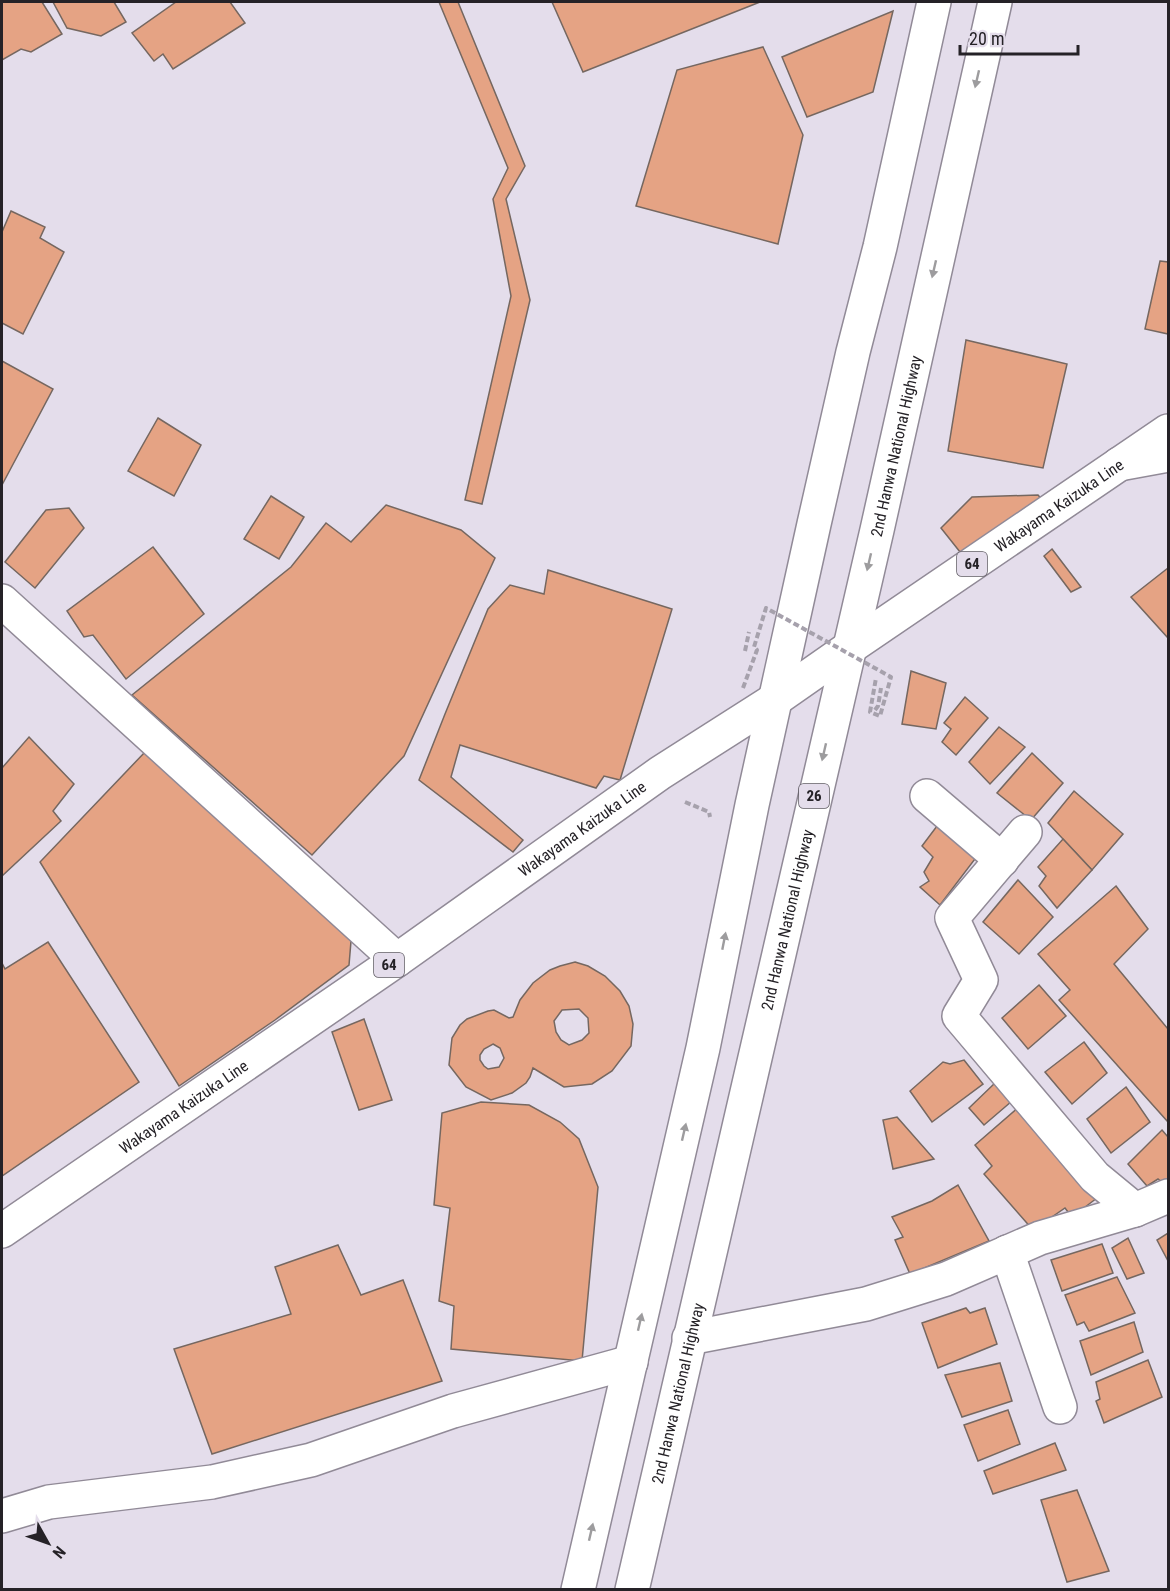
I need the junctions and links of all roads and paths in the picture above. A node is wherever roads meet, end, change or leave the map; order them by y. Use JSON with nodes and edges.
{"nodes":[{"id":1,"x":934,"y":2,"type":"edge"},
{"id":2,"x":995,"y":2,"type":"edge"},
{"id":3,"x":1168,"y":431,"type":"edge"},
{"id":4,"x":1168,"y":455,"type":"edge"},
{"id":5,"x":1119,"y":464,"type":"junction"},
{"id":6,"x":2,"y":602,"type":"edge"},
{"id":7,"x":849,"y":648,"type":"junction"},
{"id":8,"x":876,"y":678,"type":"dead end"},
{"id":9,"x":743,"y":688,"type":"dead end"},
{"id":10,"x":776,"y":699,"type":"junction"},
{"id":11,"x":927,"y":796,"type":"dead end"},
{"id":12,"x":1025,"y":832,"type":"dead end"},
{"id":13,"x":1002,"y":860,"type":"junction"},
{"id":14,"x":397,"y":960,"type":"junction"},
{"id":15,"x":1168,"y":1196,"type":"edge"},
{"id":16,"x":1135,"y":1210,"type":"junction"},
{"id":17,"x":2,"y":1231,"type":"edge"},
{"id":18,"x":1007,"y":1252,"type":"junction"},
{"id":19,"x":689,"y":1338,"type":"junction"},
{"id":20,"x":631,"y":1362,"type":"junction"},
{"id":21,"x":1060,"y":1407,"type":"dead end"},
{"id":22,"x":2,"y":1516,"type":"edge"},
{"id":23,"x":578,"y":1590,"type":"edge"},
{"id":24,"x":632,"y":1590,"type":"edge"}],
"edges":[{"from":1,"to":10,"type":"main road"},
{"from":2,"to":7,"type":"main road","name":"2nd Hanwa National Highway","number":"26","one_way":true},
{"from":3,"to":5,"type":"main road","name":"Wakayama Kaizuka Line","number":"64"},
{"from":4,"to":5,"type":"main road"},
{"from":5,"to":7,"type":"main road","name":"Wakayama Kaizuka Line","number":"64"},
{"from":6,"to":14,"type":"main road"},
{"from":7,"to":10,"type":"main road","name":"Wakayama Kaizuka Line","number":"64"},
{"from":7,"to":19,"type":"main road","name":"2nd Hanwa National Highway","number":"26","one_way":true},
{"from":8,"to":9,"type":"path","bridge":true},
{"from":10,"to":14,"type":"main road","name":"Wakayama Kaizuka Line","number":"64"},
{"from":20,"to":10,"type":"main road","one_way":true},
{"from":11,"to":13,"type":"main road"},
{"from":12,"to":13,"type":"main road"},
{"from":13,"to":16,"type":"main road"},
{"from":14,"to":17,"type":"main road","name":"Wakayama Kaizuka Line","number":"64"},
{"from":15,"to":16,"type":"main road"},
{"from":16,"to":18,"type":"main road"},
{"from":18,"to":19,"type":"main road"},
{"from":18,"to":21,"type":"main road"},
{"from":19,"to":24,"type":"main road","name":"2nd Hanwa National Highway","number":"26"},
{"from":20,"to":22,"type":"main road"},
{"from":23,"to":20,"type":"main road","one_way":true}]}
